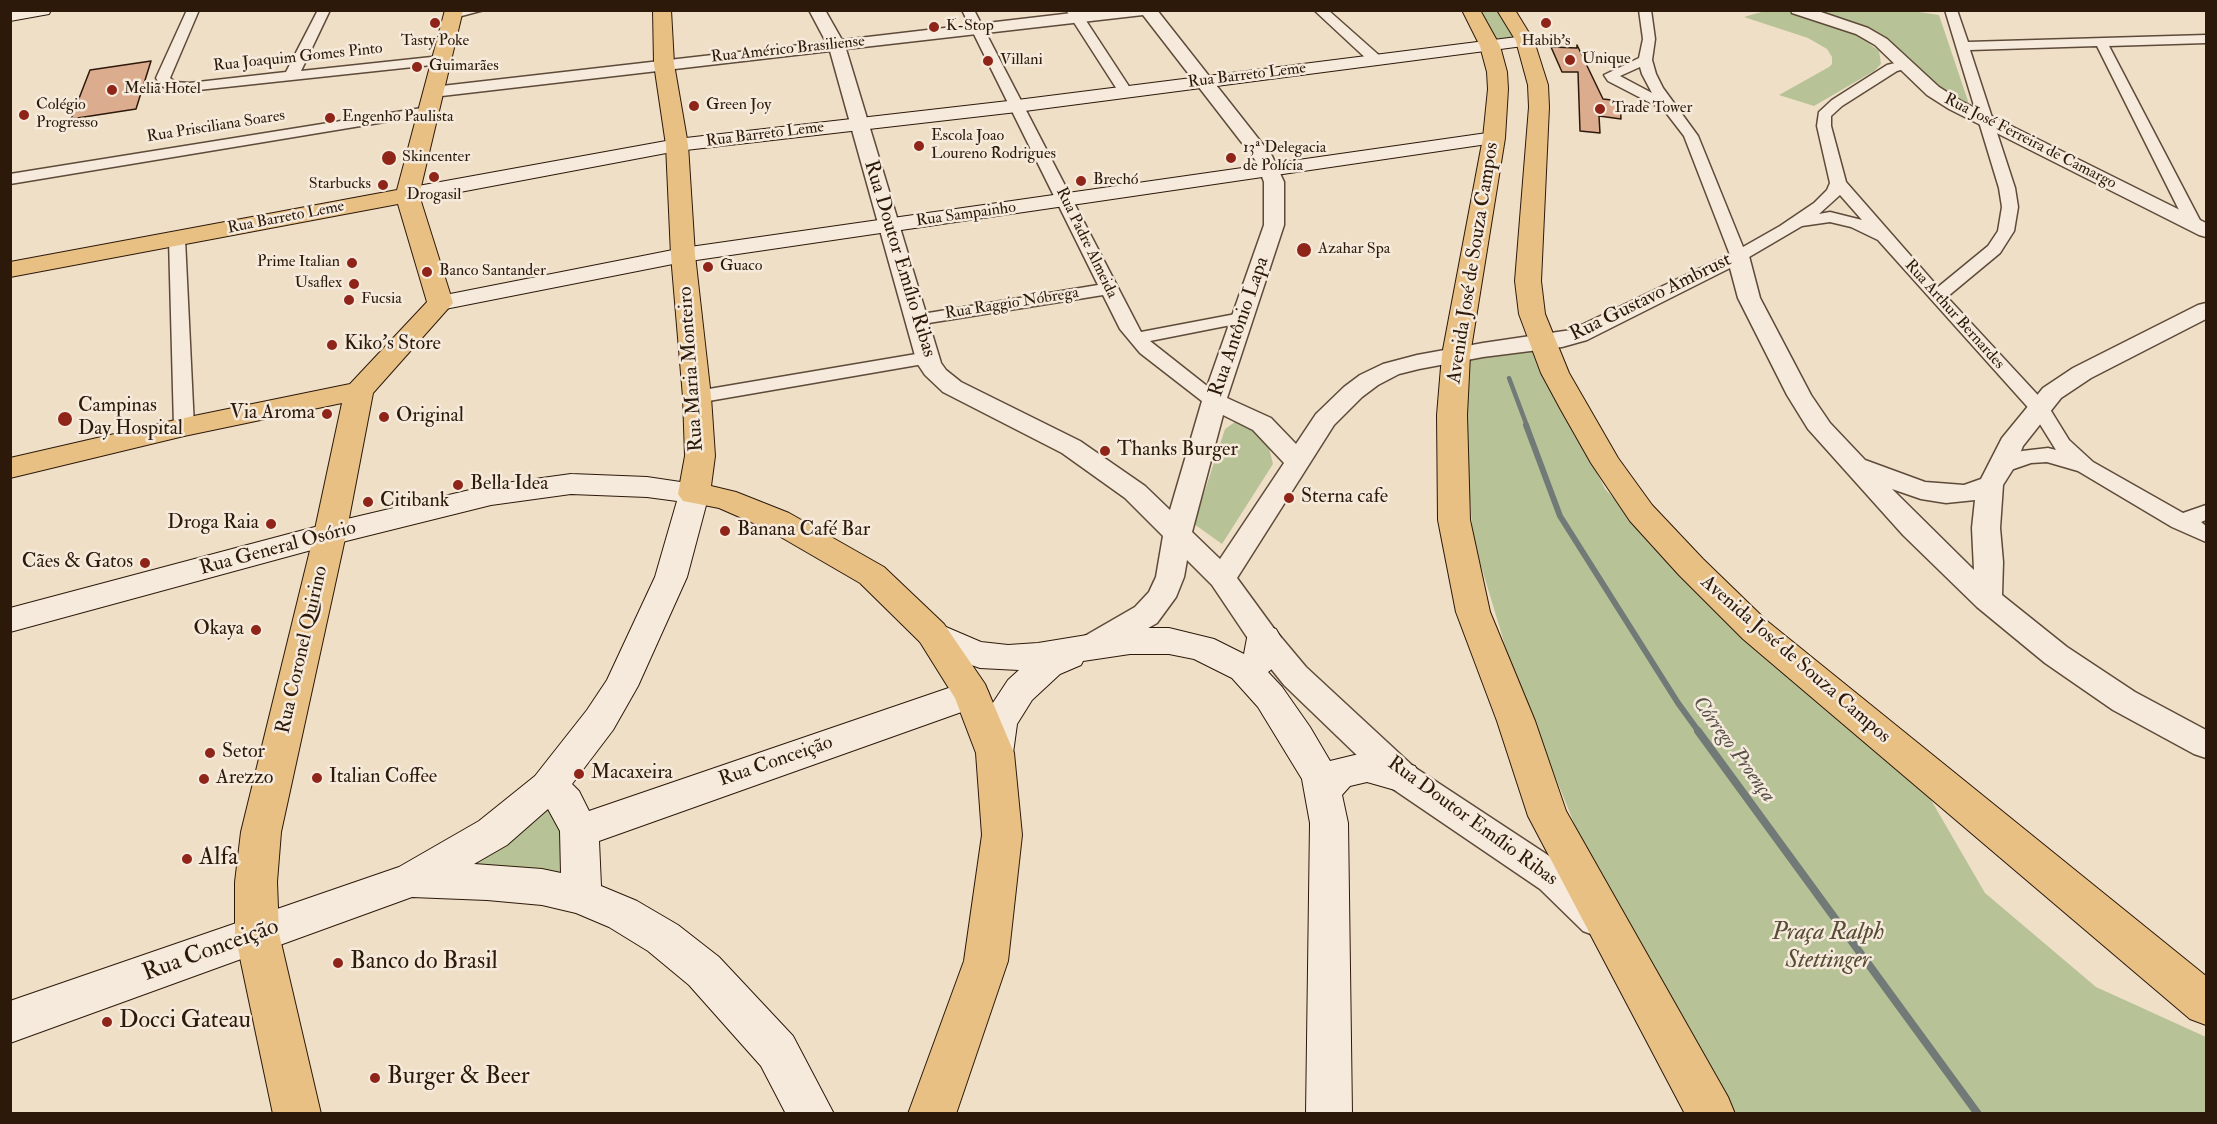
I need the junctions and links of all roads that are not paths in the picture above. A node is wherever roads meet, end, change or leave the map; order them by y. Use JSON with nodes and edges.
{"nodes":[{"id":1,"x":43,"y":10,"type":"edge"},
{"id":2,"x":193,"y":10,"type":"edge"},
{"id":3,"x":324,"y":10,"type":"edge"},
{"id":4,"x":478,"y":10,"type":"edge"},
{"id":5,"x":662,"y":10,"type":"edge"},
{"id":6,"x":817,"y":10,"type":"edge"},
{"id":7,"x":968,"y":10,"type":"edge"},
{"id":8,"x":1146,"y":10,"type":"edge"},
{"id":9,"x":1320,"y":10,"type":"edge"},
{"id":10,"x":1471,"y":10,"type":"edge"},
{"id":11,"x":1506,"y":10,"type":"edge"},
{"id":12,"x":1645,"y":10,"type":"edge"},
{"id":13,"x":1798,"y":10,"type":"edge"},
{"id":14,"x":1951,"y":10,"type":"edge"},
{"id":15,"x":454,"y":12,"type":"edge"},
{"id":16,"x":1074,"y":14,"type":"edge"},
{"id":17,"x":10,"y":15,"type":"edge"},
{"id":18,"x":978,"y":29,"type":"junction"},
{"id":19,"x":2206,"y":39,"type":"edge"},
{"id":20,"x":1526,"y":41,"type":"junction"},
{"id":21,"x":2101,"y":42,"type":"junction"},
{"id":22,"x":836,"y":44,"type":"junction"},
{"id":23,"x":1490,"y":46,"type":"junction"},
{"id":24,"x":1962,"y":46,"type":"junction"},
{"id":25,"x":441,"y":60,"type":"junction"},
{"id":26,"x":1376,"y":60,"type":"junction"},
{"id":27,"x":1645,"y":60,"type":"junction"},
{"id":28,"x":664,"y":64,"type":"junction"},
{"id":29,"x":1903,"y":65,"type":"junction"},
{"id":30,"x":292,"y":75,"type":"junction"},
{"id":31,"x":1204,"y":81,"type":"junction"},
{"id":32,"x":1125,"y":91,"type":"junction"},
{"id":33,"x":430,"y":101,"type":"junction"},
{"id":34,"x":1017,"y":106,"type":"junction"},
{"id":35,"x":1672,"y":109,"type":"junction"},
{"id":36,"x":1986,"y":122,"type":"junction"},
{"id":37,"x":860,"y":124,"type":"junction"},
{"id":38,"x":1494,"y":138,"type":"junction"},
{"id":39,"x":677,"y":146,"type":"junction"},
{"id":40,"x":1271,"y":170,"type":"junction"},
{"id":41,"x":10,"y":179,"type":"edge"},
{"id":42,"x":1838,"y":183,"type":"junction"},
{"id":43,"x":1534,"y":194,"type":"junction"},
{"id":44,"x":407,"y":195,"type":"junction"},
{"id":45,"x":1065,"y":201,"type":"junction"},
{"id":46,"x":1797,"y":222,"type":"junction"},
{"id":47,"x":887,"y":226,"type":"junction"},
{"id":48,"x":2201,"y":229,"type":"edge"},
{"id":49,"x":177,"y":239,"type":"junction"},
{"id":50,"x":1892,"y":246,"type":"junction"},
{"id":51,"x":683,"y":255,"type":"junction"},
{"id":52,"x":1738,"y":256,"type":"junction"},
{"id":53,"x":10,"y":270,"type":"edge"},
{"id":54,"x":1108,"y":289,"type":"junction"},
{"id":55,"x":1937,"y":297,"type":"junction"},
{"id":56,"x":440,"y":303,"type":"junction"},
{"id":57,"x":2206,"y":310,"type":"edge"},
{"id":58,"x":1241,"y":318,"type":"junction"},
{"id":59,"x":916,"y":320,"type":"junction"},
{"id":60,"x":1137,"y":338,"type":"junction"},
{"id":61,"x":1542,"y":343,"type":"junction"},
{"id":62,"x":1456,"y":355,"type":"junction"},
{"id":63,"x":927,"y":358,"type":"junction"},
{"id":64,"x":359,"y":390,"type":"junction"},
{"id":65,"x":697,"y":397,"type":"junction"},
{"id":66,"x":1214,"y":401,"type":"junction"},
{"id":67,"x":2041,"y":410,"type":"junction"},
{"id":68,"x":1325,"y":420,"type":"junction"},
{"id":69,"x":1262,"y":424,"type":"junction"},
{"id":70,"x":184,"y":427,"type":"junction"},
{"id":71,"x":1298,"y":462,"type":"junction"},
{"id":72,"x":1853,"y":464,"type":"junction"},
{"id":73,"x":2086,"y":467,"type":"junction"},
{"id":74,"x":10,"y":468,"type":"edge"},
{"id":75,"x":1996,"y":476,"type":"junction"},
{"id":76,"x":694,"y":494,"type":"junction"},
{"id":77,"x":2206,"y":512,"type":"edge"},
{"id":78,"x":2180,"y":522,"type":"junction"},
{"id":79,"x":330,"y":534,"type":"junction"},
{"id":80,"x":1177,"y":535,"type":"junction"},
{"id":81,"x":2206,"y":535,"type":"edge"},
{"id":82,"x":1222,"y":578,"type":"junction"},
{"id":83,"x":1987,"y":599,"type":"junction"},
{"id":84,"x":10,"y":620,"type":"edge"},
{"id":85,"x":932,"y":633,"type":"junction"},
{"id":86,"x":1264,"y":638,"type":"junction"},
{"id":87,"x":1094,"y":645,"type":"junction"},
{"id":88,"x":1244,"y":669,"type":"junction"},
{"id":89,"x":972,"y":694,"type":"junction"},
{"id":90,"x":2206,"y":745,"type":"edge"},
{"id":91,"x":994,"y":753,"type":"junction"},
{"id":92,"x":1402,"y":777,"type":"junction"},
{"id":93,"x":548,"y":787,"type":"junction"},
{"id":94,"x":1323,"y":791,"type":"junction"},
{"id":95,"x":579,"y":831,"type":"junction"},
{"id":96,"x":412,"y":880,"type":"junction"},
{"id":97,"x":581,"y":896,"type":"junction"},
{"id":98,"x":257,"y":934,"type":"junction"},
{"id":99,"x":1619,"y":943,"type":"junction"},
{"id":100,"x":2206,"y":1004,"type":"edge"},
{"id":101,"x":10,"y":1022,"type":"edge"},
{"id":102,"x":297,"y":1113,"type":"edge"},
{"id":103,"x":811,"y":1113,"type":"edge"},
{"id":104,"x":932,"y":1113,"type":"edge"},
{"id":105,"x":1329,"y":1113,"type":"edge"},
{"id":106,"x":1711,"y":1113,"type":"edge"}],
"edges":[{"from":1,"to":17,"type":"main road"},
{"from":2,"to":30,"type":"street","name":"Rua Joaquim Gomes Pinto"},
{"from":3,"to":30,"type":"street"},
{"from":4,"to":15,"type":"street"},
{"from":5,"to":28,"type":"main road","name":"Rua Maria Monteiro"},
{"from":6,"to":22,"type":"street","name":"Rua Doutor Emílio Ribas"},
{"from":7,"to":18,"type":"street","name":"Rua Padre Almeida"},
{"from":8,"to":16,"type":"street","name":"Rua Américo Brasiliense"},
{"from":8,"to":31,"type":"street","name":"Rua Antônio Lapa"},
{"from":9,"to":26,"type":"street"},
{"from":10,"to":23,"type":"main road","name":"Avenida José de Souza Campos"},
{"from":11,"to":20,"type":"main road","name":"Avenida José de Souza Campos"},
{"from":12,"to":27,"type":"street"},
{"from":13,"to":29,"type":"street","name":"Rua José Ferreira de Camargo"},
{"from":14,"to":24,"type":"street"},
{"from":15,"to":25,"type":"main road"},
{"from":16,"to":18,"type":"street","name":"Rua Américo Brasiliense"},
{"from":16,"to":32,"type":"street"},
{"from":18,"to":22,"type":"street","name":"Rua Américo Brasiliense"},
{"from":18,"to":34,"type":"street","name":"Rua Padre Almeida"},
{"from":19,"to":21,"type":"street"},
{"from":20,"to":23,"type":"main road","name":"Rua Barreto Leme"},
{"from":20,"to":43,"type":"main road","name":"Avenida José de Souza Campos"},
{"from":21,"to":24,"type":"street"},
{"from":21,"to":48,"type":"street"},
{"from":22,"to":28,"type":"street","name":"Rua Américo Brasiliense"},
{"from":22,"to":37,"type":"street","name":"Rua Doutor Emílio Ribas"},
{"from":23,"to":26,"type":"main road","name":"Rua Barreto Leme"},
{"from":23,"to":38,"type":"main road","name":"Avenida José de Souza Campos"},
{"from":24,"to":36,"type":"street"},
{"from":25,"to":30,"type":"street","name":"Rua Joaquim Gomes Pinto"},
{"from":25,"to":33,"type":"main road"},
{"from":26,"to":31,"type":"main road","name":"Rua Barreto Leme"},
{"from":27,"to":35,"type":"street"},
{"from":27,"to":35,"type":"street"},
{"from":28,"to":33,"type":"street","name":"Rua Américo Brasiliense"},
{"from":28,"to":39,"type":"main road","name":"Rua Maria Monteiro"},
{"from":29,"to":36,"type":"street","name":"Rua José Ferreira de Camargo"},
{"from":29,"to":42,"type":"street","name":"Rua Arthur Bernardes"},
{"from":31,"to":32,"type":"main road","name":"Rua Barreto Leme"},
{"from":31,"to":40,"type":"street","name":"Rua Antônio Lapa"},
{"from":32,"to":34,"type":"main road","name":"Rua Barreto Leme"},
{"from":33,"to":41,"type":"street","name":"Rua Prisciliana Soares"},
{"from":33,"to":44,"type":"main road"},
{"from":34,"to":37,"type":"main road","name":"Rua Barreto Leme"},
{"from":34,"to":45,"type":"street","name":"Rua Padre Almeida"},
{"from":35,"to":52,"type":"street"},
{"from":36,"to":48,"type":"street","name":"Rua José Ferreira de Camargo"},
{"from":36,"to":55,"type":"street"},
{"from":37,"to":39,"type":"main road","name":"Rua Barreto Leme"},
{"from":37,"to":47,"type":"street","name":"Rua Doutor Emílio Ribas"},
{"from":38,"to":40,"type":"main road","name":"Rua Sampainho"},
{"from":38,"to":43,"type":"main road"},
{"from":38,"to":62,"type":"main road","name":"Avenida José de Souza Campos"},
{"from":39,"to":44,"type":"main road","name":"Rua Barreto Leme"},
{"from":39,"to":51,"type":"main road","name":"Rua Maria Monteiro"},
{"from":40,"to":45,"type":"main road","name":"Rua Sampainho"},
{"from":40,"to":58,"type":"street","name":"Rua Antônio Lapa"},
{"from":42,"to":46,"type":"street","name":"Rua Gustavo Ambrust"},
{"from":42,"to":50,"type":"street","name":"Rua Arthur Bernardes"},
{"from":43,"to":61,"type":"main road","name":"Avenida José de Souza Campos"},
{"from":44,"to":49,"type":"main road","name":"Rua Barreto Leme"},
{"from":44,"to":56,"type":"main road"},
{"from":45,"to":47,"type":"main road","name":"Rua Sampainho"},
{"from":45,"to":54,"type":"street","name":"Rua Padre Almeida"},
{"from":46,"to":50,"type":"street"},
{"from":46,"to":52,"type":"street","name":"Rua Gustavo Ambrust"},
{"from":47,"to":51,"type":"main road","name":"Rua Sampainho"},
{"from":47,"to":59,"type":"street","name":"Rua Doutor Emílio Ribas"},
{"from":49,"to":53,"type":"main road","name":"Rua Barreto Leme"},
{"from":49,"to":70,"type":"street"},
{"from":50,"to":55,"type":"street","name":"Rua Arthur Bernardes"},
{"from":51,"to":56,"type":"main road","name":"Rua Sampainho"},
{"from":51,"to":65,"type":"main road","name":"Rua Maria Monteiro"},
{"from":52,"to":61,"type":"street","name":"Rua Gustavo Ambrust"},
{"from":52,"to":72,"type":"street"},
{"from":54,"to":59,"type":"street","name":"Rua Raggio Nóbrega"},
{"from":54,"to":60,"type":"street","name":"Rua Padre Almeida"},
{"from":55,"to":67,"type":"street","name":"Rua Arthur Bernardes"},
{"from":56,"to":64,"type":"main road"},
{"from":57,"to":67,"type":"street"},
{"from":58,"to":60,"type":"street"},
{"from":58,"to":66,"type":"street","name":"Rua Antônio Lapa"},
{"from":59,"to":63,"type":"street","name":"Rua Doutor Emílio Ribas"},
{"from":60,"to":66,"type":"street","name":"Rua Padre Almeida"},
{"from":61,"to":62,"type":"street","name":"Rua Gustavo Ambrust"},
{"from":61,"to":100,"type":"main road","name":"Avenida José de Souza Campos"},
{"from":62,"to":68,"type":"street","name":"Rua Gustavo Ambrust"},
{"from":62,"to":99,"type":"main road","name":"Avenida José de Souza Campos"},
{"from":63,"to":65,"type":"street"},
{"from":63,"to":80,"type":"street","name":"Rua Doutor Emílio Ribas"},
{"from":64,"to":70,"type":"main road"},
{"from":64,"to":79,"type":"main road","name":"Rua Coronel Quirino"},
{"from":65,"to":76,"type":"main road","name":"Rua Maria Monteiro"},
{"from":66,"to":69,"type":"street","name":"Rua Padre Almeida"},
{"from":66,"to":80,"type":"street","name":"Rua Antônio Lapa"},
{"from":67,"to":73,"type":"street","name":"Rua Arthur Bernardes"},
{"from":67,"to":75,"type":"street"},
{"from":68,"to":69,"type":"street"},
{"from":68,"to":71,"type":"street","name":"Rua Gustavo Ambrust"},
{"from":69,"to":71,"type":"street"},
{"from":70,"to":74,"type":"main road"},
{"from":71,"to":82,"type":"street","name":"Rua Gustavo Ambrust"},
{"from":72,"to":75,"type":"street"},
{"from":72,"to":83,"type":"street"},
{"from":73,"to":75,"type":"street"},
{"from":73,"to":78,"type":"street","name":"Rua Arthur Bernardes"},
{"from":75,"to":83,"type":"street"},
{"from":76,"to":79,"type":"main road","name":"Rua General Osório"},
{"from":76,"to":85,"type":"main road","name":"Rua General Osório"},
{"from":76,"to":93,"type":"main road","name":"Rua Maria Monteiro"},
{"from":77,"to":78,"type":"street"},
{"from":78,"to":81,"type":"street","name":"Rua Arthur Bernardes"},
{"from":79,"to":84,"type":"main road","name":"Rua General Osório"},
{"from":79,"to":98,"type":"main road","name":"Rua Coronel Quirino"},
{"from":80,"to":82,"type":"street","name":"Rua Doutor Emílio Ribas"},
{"from":80,"to":87,"type":"street","name":"Rua Antônio Lapa"},
{"from":82,"to":86,"type":"street","name":"Rua Doutor Emílio Ribas"},
{"from":83,"to":90,"type":"street"},
{"from":85,"to":87,"type":"main road"},
{"from":85,"to":89,"type":"main road","name":"Rua General Osório"},
{"from":86,"to":88,"type":"main road"},
{"from":86,"to":92,"type":"street","name":"Rua Doutor Emílio Ribas"},
{"from":87,"to":88,"type":"main road"},
{"from":87,"to":91,"type":"main road"},
{"from":88,"to":94,"type":"main road"},
{"from":89,"to":91,"type":"main road","name":"Rua General Osório"},
{"from":89,"to":95,"type":"main road","name":"Rua Conceição"},
{"from":91,"to":104,"type":"main road","name":"Rua General Osório"},
{"from":92,"to":94,"type":"main road"},
{"from":92,"to":99,"type":"street","name":"Rua Doutor Emílio Ribas"},
{"from":93,"to":95,"type":"main road"},
{"from":93,"to":96,"type":"main road","name":"Rua Maria Monteiro"},
{"from":94,"to":105,"type":"main road"},
{"from":95,"to":97,"type":"main road"},
{"from":96,"to":97,"type":"main road"},
{"from":96,"to":98,"type":"main road","name":"Rua Conceição"},
{"from":97,"to":103,"type":"main road"},
{"from":98,"to":101,"type":"main road","name":"Rua Conceição"},
{"from":98,"to":102,"type":"main road","name":"Rua Coronel Quirino"},
{"from":99,"to":106,"type":"main road","name":"Avenida José de Souza Campos"}]}
